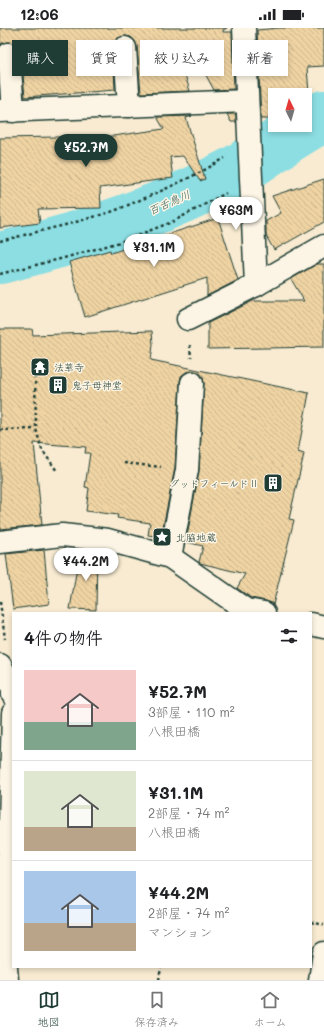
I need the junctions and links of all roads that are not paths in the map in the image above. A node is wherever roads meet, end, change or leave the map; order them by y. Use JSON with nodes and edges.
{"nodes":[{"id":1,"x":244,"y":28,"type":"edge"},
{"id":2,"x":9,"y":54,"type":"dead end"},
{"id":3,"x":127,"y":76,"type":"edge"},
{"id":4,"x":247,"y":101,"type":"junction"},
{"id":5,"x":129,"y":106,"type":"junction"},
{"id":6,"x":6,"y":111,"type":"edge"},
{"id":7,"x":324,"y":246,"type":"edge"},
{"id":8,"x":256,"y":285,"type":"junction"},
{"id":9,"x":188,"y":318,"type":"road end"},
{"id":10,"x":192,"y":383,"type":"road end"},
{"id":11,"x":0,"y":542,"type":"edge"},
{"id":12,"x":170,"y":557,"type":"junction"},
{"id":13,"x":258,"y":612,"type":"edge"},
{"id":14,"x":312,"y":624,"type":"edge"},
{"id":15,"x":324,"y":626,"type":"edge"},
{"id":16,"x":0,"y":665,"type":"edge"},
{"id":17,"x":12,"y":686,"type":"edge"},
{"id":18,"x":12,"y":718,"type":"edge"},
{"id":19,"x":6,"y":749,"type":"edge"},
{"id":20,"x":324,"y":953,"type":"edge"},
{"id":21,"x":7,"y":980,"type":"edge"},
{"id":22,"x":320,"y":980,"type":"edge"}],
"edges":[{"from":1,"to":4,"type":"street"},
{"from":2,"to":6,"type":"street"},
{"from":3,"to":5,"type":"street"},
{"from":4,"to":5,"type":"street"},
{"from":4,"to":8,"type":"street"},
{"from":5,"to":6,"type":"street"},
{"from":7,"to":8,"type":"street"},
{"from":8,"to":9,"type":"street"},
{"from":10,"to":12,"type":"street"},
{"from":11,"to":12,"type":"street"},
{"from":12,"to":13,"type":"street"},
{"from":14,"to":15,"type":"street"},
{"from":16,"to":17,"type":"street"},
{"from":18,"to":19,"type":"street"},
{"from":19,"to":21,"type":"street"},
{"from":20,"to":22,"type":"street"}]}
